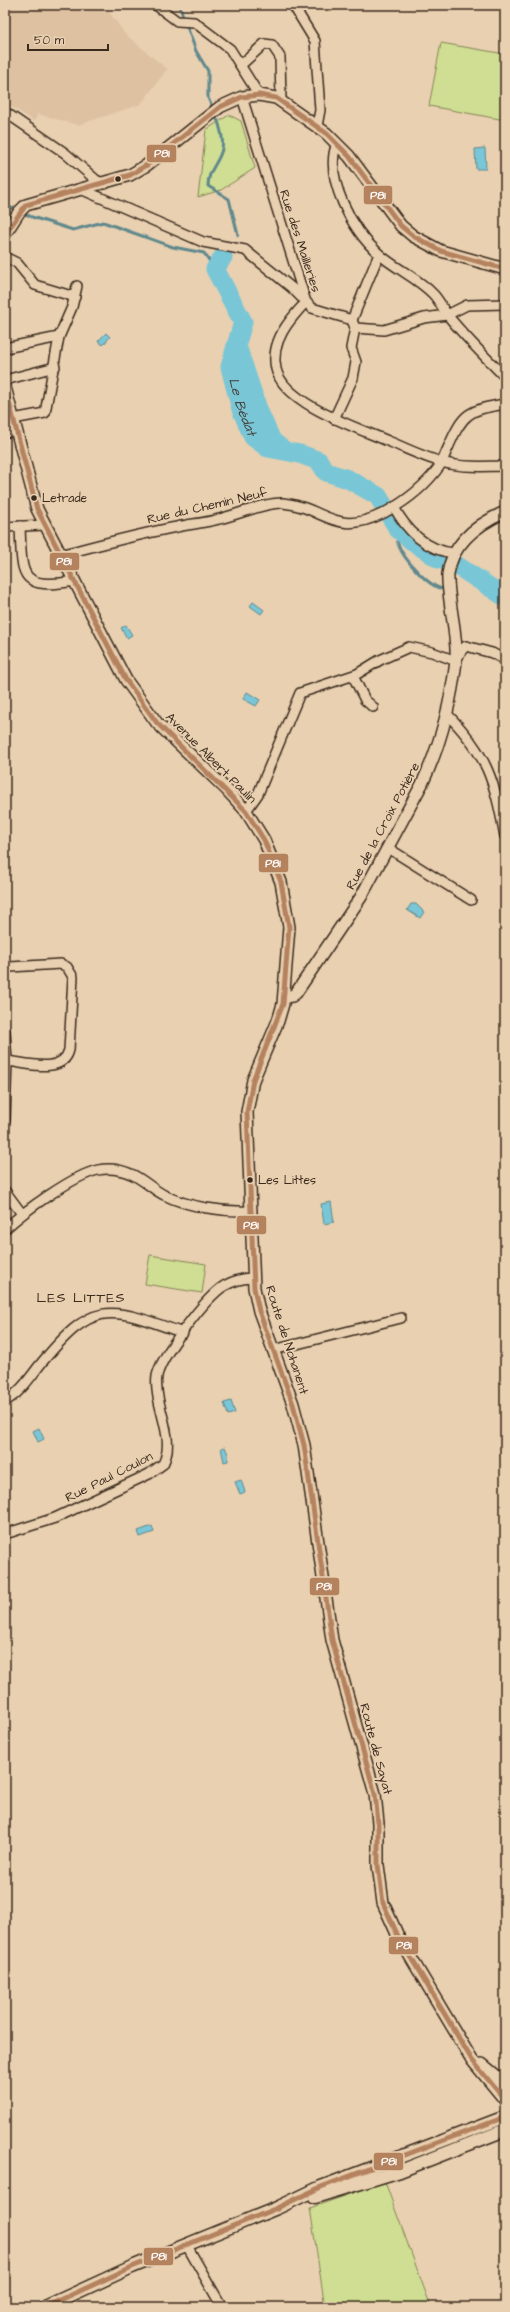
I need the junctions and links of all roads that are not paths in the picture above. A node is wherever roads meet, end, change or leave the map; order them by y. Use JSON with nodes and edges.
{"nodes":[{"id":1,"x":293,"y":5,"type":"edge"},
{"id":2,"x":158,"y":6,"type":"dead end"},
{"id":3,"x":241,"y":65,"type":"junction"},
{"id":4,"x":259,"y":95,"type":"junction"},
{"id":5,"x":242,"y":96,"type":"junction"},
{"id":6,"x":281,"y":101,"type":"junction"},
{"id":7,"x":5,"y":112,"type":"edge"},
{"id":8,"x":317,"y":126,"type":"junction"},
{"id":9,"x":337,"y":143,"type":"junction"},
{"id":10,"x":106,"y":184,"type":"junction"},
{"id":11,"x":83,"y":190,"type":"junction"},
{"id":12,"x":5,"y":234,"type":"edge"},
{"id":13,"x":379,"y":254,"type":"junction"},
{"id":14,"x":5,"y":257,"type":"edge"},
{"id":15,"x":505,"y":269,"type":"edge"},
{"id":16,"x":77,"y":286,"type":"dead end"},
{"id":17,"x":75,"y":297,"type":"junction"},
{"id":18,"x":306,"y":302,"type":"junction"},
{"id":19,"x":505,"y":304,"type":"edge"},
{"id":20,"x":447,"y":315,"type":"junction"},
{"id":21,"x":354,"y":324,"type":"junction"},
{"id":22,"x":59,"y":337,"type":"junction"},
{"id":23,"x":5,"y":348,"type":"edge"},
{"id":24,"x":54,"y":367,"type":"junction"},
{"id":25,"x":505,"y":377,"type":"edge"},
{"id":26,"x":5,"y":380,"type":"edge"},
{"id":27,"x":5,"y":387,"type":"edge"},
{"id":28,"x":505,"y":404,"type":"edge"},
{"id":29,"x":13,"y":419,"type":"junction"},
{"id":30,"x":334,"y":419,"type":"junction"},
{"id":31,"x":16,"y":430,"type":"junction"},
{"id":32,"x":5,"y":433,"type":"edge"},
{"id":33,"x":441,"y":462,"type":"junction"},
{"id":34,"x":505,"y":466,"type":"edge"},
{"id":35,"x":392,"y":508,"type":"junction"},
{"id":36,"x":505,"y":512,"type":"edge"},
{"id":37,"x":44,"y":525,"type":"junction"},
{"id":38,"x":20,"y":526,"type":"junction"},
{"id":39,"x":5,"y":527,"type":"edge"},
{"id":40,"x":60,"y":555,"type":"junction"},
{"id":41,"x":454,"y":556,"type":"junction"},
{"id":42,"x":74,"y":581,"type":"junction"},
{"id":43,"x":454,"y":629,"type":"junction"},
{"id":44,"x":466,"y":646,"type":"junction"},
{"id":45,"x":505,"y":660,"type":"edge"},
{"id":46,"x":456,"y":662,"type":"junction"},
{"id":47,"x":353,"y":676,"type":"junction"},
{"id":48,"x":373,"y":707,"type":"dead end"},
{"id":49,"x":446,"y":713,"type":"junction"},
{"id":50,"x":246,"y":811,"type":"junction"},
{"id":51,"x":505,"y":836,"type":"edge"},
{"id":52,"x":388,"y":848,"type":"junction"},
{"id":53,"x":471,"y":900,"type":"dead end"},
{"id":54,"x":5,"y":970,"type":"edge"},
{"id":55,"x":284,"y":997,"type":"junction"},
{"id":56,"x":5,"y":1031,"type":"edge"},
{"id":57,"x":7,"y":1061,"type":"junction"},
{"id":58,"x":5,"y":1120,"type":"edge"},
{"id":59,"x":5,"y":1191,"type":"edge"},
{"id":60,"x":250,"y":1211,"type":"junction"},
{"id":61,"x":22,"y":1214,"type":"junction"},
{"id":62,"x":5,"y":1229,"type":"edge"},
{"id":63,"x":253,"y":1278,"type":"junction"},
{"id":64,"x":401,"y":1318,"type":"dead end"},
{"id":65,"x":183,"y":1333,"type":"junction"},
{"id":66,"x":273,"y":1350,"type":"junction"},
{"id":67,"x":5,"y":1401,"type":"edge"},
{"id":68,"x":310,"y":1482,"type":"joint"},
{"id":69,"x":5,"y":1534,"type":"edge"},
{"id":70,"x":468,"y":2052,"type":"junction"},
{"id":71,"x":505,"y":2083,"type":"edge"},
{"id":72,"x":505,"y":2100,"type":"edge"},
{"id":73,"x":505,"y":2117,"type":"edge"},
{"id":74,"x":505,"y":2130,"type":"edge"},
{"id":75,"x":456,"y":2143,"type":"junction"},
{"id":76,"x":186,"y":2244,"type":"junction"},
{"id":77,"x":45,"y":2307,"type":"edge"},
{"id":78,"x":222,"y":2307,"type":"edge"}],
"edges":[{"from":1,"to":8,"type":"street"},
{"from":2,"to":3,"type":"street"},
{"from":3,"to":4,"type":"street"},
{"from":3,"to":6,"type":"street"},
{"from":4,"to":5,"type":"street"},
{"from":4,"to":6,"type":"street"},
{"from":5,"to":10,"type":"street"},
{"from":5,"to":18,"type":"street","name":"Rue des Mailleries"},
{"from":6,"to":8,"type":"street"},
{"from":7,"to":10,"type":"street"},
{"from":8,"to":9,"type":"street"},
{"from":9,"to":13,"type":"street"},
{"from":9,"to":15,"type":"street"},
{"from":10,"to":11,"type":"street"},
{"from":11,"to":12,"type":"street"},
{"from":11,"to":18,"type":"street"},
{"from":13,"to":20,"type":"street"},
{"from":13,"to":21,"type":"street"},
{"from":14,"to":17,"type":"street"},
{"from":16,"to":17,"type":"street"},
{"from":17,"to":22,"type":"street"},
{"from":18,"to":21,"type":"street"},
{"from":18,"to":30,"type":"street","name":"Rue des Mailleries"},
{"from":19,"to":20,"type":"street"},
{"from":20,"to":21,"type":"street"},
{"from":20,"to":25,"type":"street"},
{"from":21,"to":30,"type":"street"},
{"from":22,"to":23,"type":"street"},
{"from":22,"to":24,"type":"street"},
{"from":24,"to":26,"type":"street"},
{"from":24,"to":29,"type":"street"},
{"from":27,"to":29,"type":"street","name":"Avenue Albert Paulin"},
{"from":28,"to":33,"type":"street","name":"Rue du Chemin Neuf"},
{"from":29,"to":31,"type":"street","name":"Avenue Albert Paulin"},
{"from":30,"to":33,"type":"street","name":"Rue des Mailleries"},
{"from":31,"to":32,"type":"street"},
{"from":31,"to":37,"type":"street","name":"Avenue Albert Paulin"},
{"from":33,"to":34,"type":"street","name":"Rue des Mailleries"},
{"from":33,"to":35,"type":"street","name":"Rue du Chemin Neuf"},
{"from":35,"to":40,"type":"street","name":"Rue du Chemin Neuf"},
{"from":35,"to":41,"type":"street"},
{"from":36,"to":41,"type":"street"},
{"from":37,"to":38,"type":"street"},
{"from":37,"to":40,"type":"street","name":"Avenue Albert Paulin"},
{"from":38,"to":39,"type":"street"},
{"from":38,"to":42,"type":"street"},
{"from":40,"to":42,"type":"street","name":"Avenue Albert Paulin"},
{"from":41,"to":43,"type":"street","name":"Rue de la Croix Potière"},
{"from":42,"to":50,"type":"street","name":"Avenue Albert Paulin"},
{"from":43,"to":44,"type":"street"},
{"from":43,"to":46,"type":"street","name":"Rue de la Croix Potière"},
{"from":44,"to":45,"type":"street"},
{"from":44,"to":46,"type":"street"},
{"from":46,"to":47,"type":"street"},
{"from":46,"to":49,"type":"street","name":"Rue de la Croix Potière"},
{"from":47,"to":48,"type":"street"},
{"from":47,"to":50,"type":"street"},
{"from":49,"to":51,"type":"street"},
{"from":49,"to":52,"type":"street","name":"Rue de la Croix Potière"},
{"from":50,"to":55,"type":"street","name":"Avenue Albert Paulin"},
{"from":52,"to":53,"type":"street"},
{"from":52,"to":55,"type":"street","name":"Rue de la Croix Potière"},
{"from":54,"to":57,"type":"street"},
{"from":55,"to":60,"type":"street","name":"Route de Nohanent"},
{"from":56,"to":57,"type":"street"},
{"from":57,"to":58,"type":"street"},
{"from":59,"to":61,"type":"street"},
{"from":60,"to":61,"type":"street"},
{"from":60,"to":63,"type":"street","name":"Route de Nohanent"},
{"from":61,"to":62,"type":"street"},
{"from":63,"to":65,"type":"street","name":"Rue Paul Coulon"},
{"from":63,"to":66,"type":"street","name":"Route de Nohanent"},
{"from":64,"to":66,"type":"street"},
{"from":65,"to":67,"type":"street"},
{"from":65,"to":69,"type":"street","name":"Rue Paul Coulon"},
{"from":66,"to":68,"type":"street","name":"Route de Nohanent"},
{"from":68,"to":70,"type":"street","name":"Route de Sayat"},
{"from":70,"to":71,"type":"street","name":"Route de Sayat"},
{"from":70,"to":72,"type":"street","name":"Route de Sayat"},
{"from":73,"to":75,"type":"main road"},
{"from":74,"to":75,"type":"main road"},
{"from":75,"to":76,"type":"main road"},
{"from":76,"to":77,"type":"main road"},
{"from":76,"to":78,"type":"street"}]}
